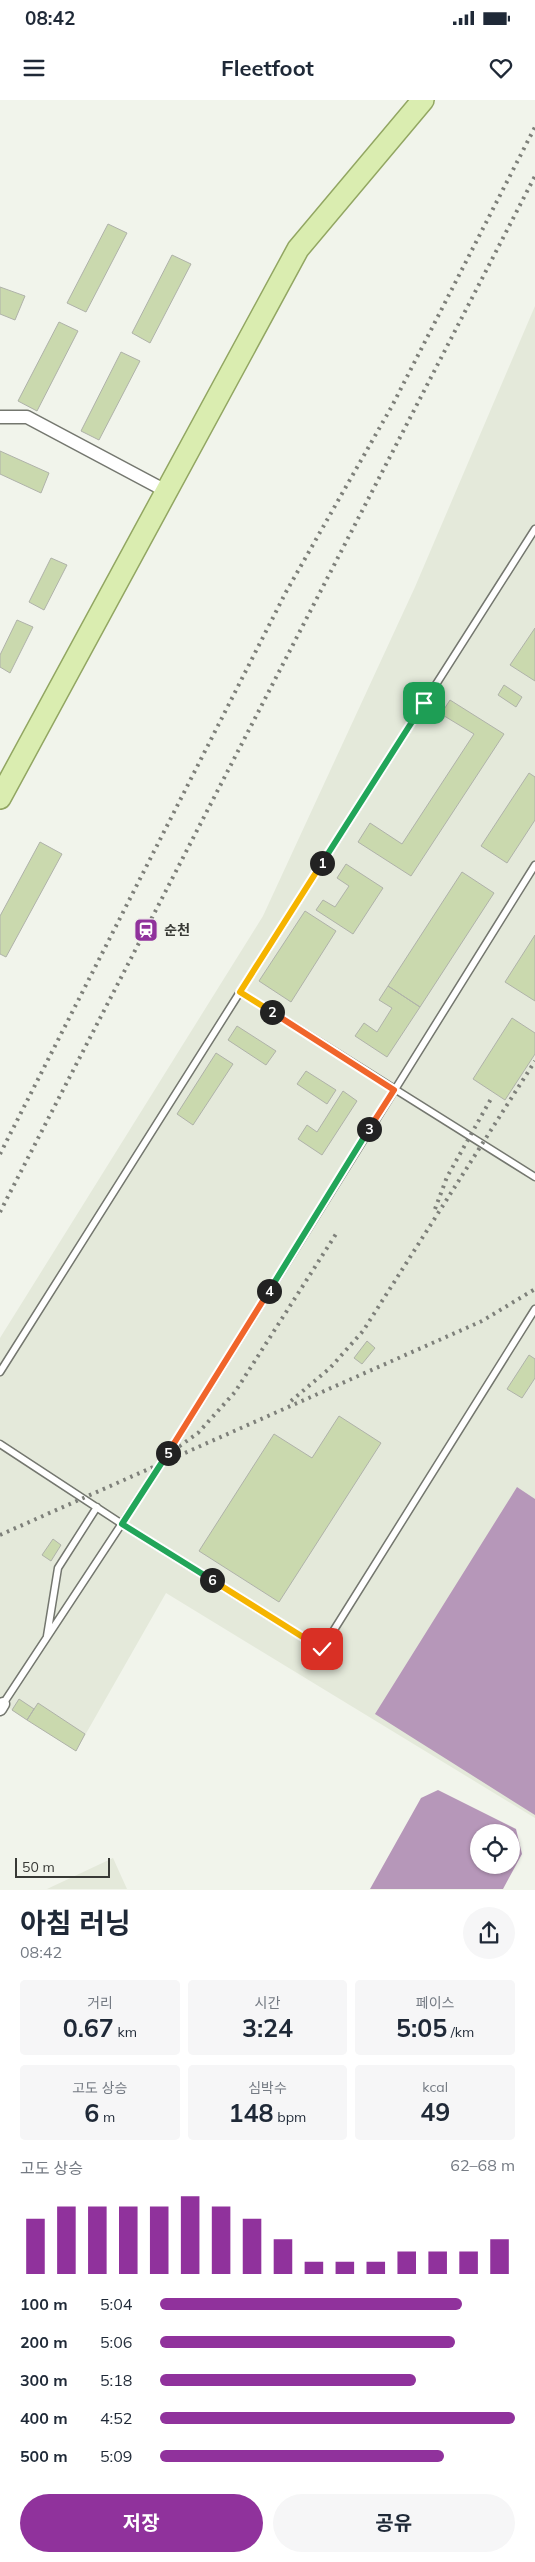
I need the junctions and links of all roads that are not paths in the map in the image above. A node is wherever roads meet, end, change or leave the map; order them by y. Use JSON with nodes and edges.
{"nodes":[{"id":1,"x":423,"y":100,"type":"edge"},
{"id":2,"x":0,"y":417,"type":"edge"},
{"id":3,"x":166,"y":491,"type":"junction"},
{"id":4,"x":535,"y":530,"type":"edge"},
{"id":5,"x":0,"y":798,"type":"edge"},
{"id":6,"x":535,"y":865,"type":"edge"},
{"id":7,"x":240,"y":992,"type":"junction"},
{"id":8,"x":394,"y":1090,"type":"junction"},
{"id":9,"x":535,"y":1177,"type":"edge"},
{"id":10,"x":535,"y":1309,"type":"edge"},
{"id":11,"x":0,"y":1372,"type":"edge"},
{"id":12,"x":0,"y":1444,"type":"edge"},
{"id":13,"x":97,"y":1507,"type":"junction"},
{"id":14,"x":122,"y":1524,"type":"junction"},
{"id":15,"x":47,"y":1639,"type":"junction"},
{"id":16,"x":2,"y":1706,"type":"edge"}],
"edges":[{"from":1,"to":3,"type":"main road"},
{"from":2,"to":3,"type":"street"},
{"from":3,"to":5,"type":"main road"},
{"from":4,"to":7,"type":"lane"},
{"from":6,"to":8,"type":"lane"},
{"from":7,"to":8,"type":"lane"},
{"from":7,"to":11,"type":"lane"},
{"from":8,"to":9,"type":"lane"},
{"from":8,"to":14,"type":"lane"},
{"from":10,"to":14,"type":"lane"},
{"from":12,"to":13,"type":"lane"},
{"from":13,"to":14,"type":"lane"},
{"from":13,"to":15,"type":"lane"},
{"from":14,"to":15,"type":"lane"},
{"from":15,"to":16,"type":"lane"}]}
